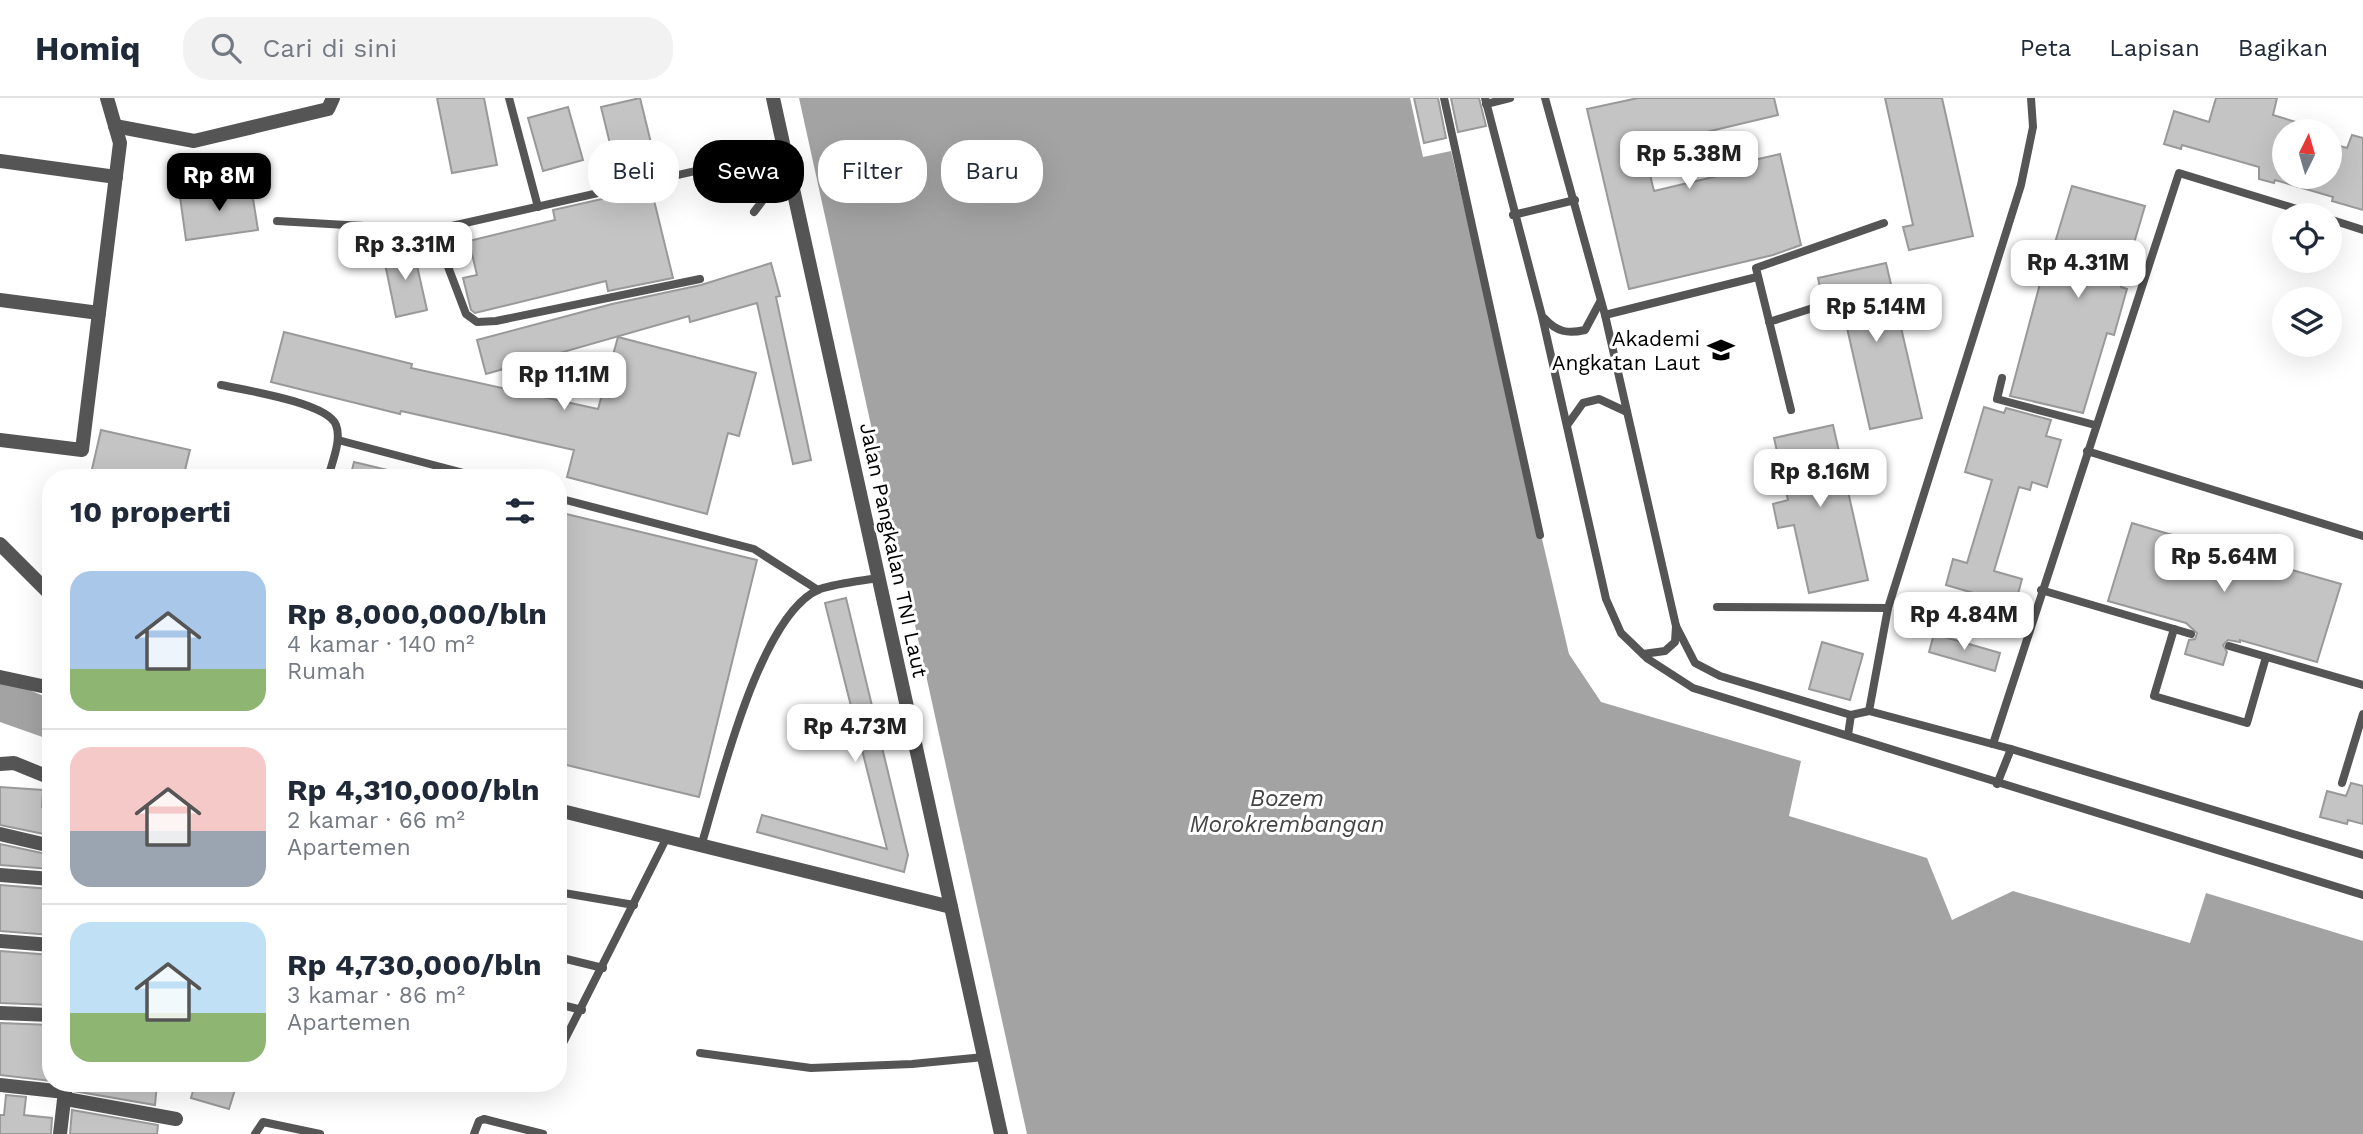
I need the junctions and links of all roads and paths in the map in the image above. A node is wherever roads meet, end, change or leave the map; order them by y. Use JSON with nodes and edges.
{"nodes":[{"id":1,"x":107,"y":98,"type":"edge"},
{"id":2,"x":333,"y":98,"type":"edge"},
{"id":3,"x":509,"y":98,"type":"edge"},
{"id":4,"x":772,"y":98,"type":"edge"},
{"id":5,"x":1444,"y":98,"type":"edge"},
{"id":6,"x":1510,"y":98,"type":"edge"},
{"id":7,"x":1545,"y":98,"type":"edge"},
{"id":8,"x":2031,"y":98,"type":"edge"},
{"id":9,"x":1486,"y":101,"type":"edge"},
{"id":10,"x":115,"y":126,"type":"junction"},
{"id":11,"x":782,"y":140,"type":"edge"},
{"id":12,"x":0,"y":161,"type":"edge"},
{"id":13,"x":693,"y":172,"type":"edge"},
{"id":14,"x":116,"y":177,"type":"junction"},
{"id":15,"x":1575,"y":200,"type":"junction"},
{"id":16,"x":761,"y":203,"type":"edge"},
{"id":17,"x":796,"y":203,"type":"edge"},
{"id":18,"x":2277,"y":203,"type":"edge"},
{"id":19,"x":538,"y":207,"type":"junction"},
{"id":20,"x":754,"y":212,"type":"dead end"},
{"id":21,"x":1514,"y":215,"type":"junction"},
{"id":22,"x":277,"y":221,"type":"dead end"},
{"id":23,"x":1884,"y":223,"type":"dead end"},
{"id":24,"x":2342,"y":223,"type":"edge"},
{"id":25,"x":434,"y":230,"type":"junction"},
{"id":26,"x":2363,"y":230,"type":"edge"},
{"id":27,"x":1757,"y":277,"type":"junction"},
{"id":28,"x":700,"y":279,"type":"dead end"},
{"id":29,"x":0,"y":300,"type":"edge"},
{"id":30,"x":1600,"y":302,"type":"junction"},
{"id":31,"x":1816,"y":307,"type":"dead end"},
{"id":32,"x":99,"y":313,"type":"junction"},
{"id":33,"x":1605,"y":315,"type":"junction"},
{"id":34,"x":1542,"y":316,"type":"junction"},
{"id":35,"x":1769,"y":322,"type":"junction"},
{"id":36,"x":2001,"y":378,"type":"dead end"},
{"id":37,"x":221,"y":384,"type":"dead end"},
{"id":38,"x":1791,"y":410,"type":"dead end"},
{"id":39,"x":1627,"y":412,"type":"junction"},
{"id":40,"x":1568,"y":424,"type":"junction"},
{"id":41,"x":2095,"y":425,"type":"junction"},
{"id":42,"x":0,"y":440,"type":"edge"},
{"id":43,"x":338,"y":440,"type":"junction"},
{"id":44,"x":2087,"y":451,"type":"junction"},
{"id":45,"x":330,"y":469,"type":"edge"},
{"id":46,"x":448,"y":469,"type":"edge"},
{"id":47,"x":567,"y":500,"type":"edge"},
{"id":48,"x":1540,"y":535,"type":"dead end"},
{"id":49,"x":2363,"y":536,"type":"edge"},
{"id":50,"x":0,"y":544,"type":"edge"},
{"id":51,"x":878,"y":578,"type":"junction"},
{"id":52,"x":42,"y":586,"type":"edge"},
{"id":53,"x":818,"y":590,"type":"junction"},
{"id":54,"x":2040,"y":590,"type":"junction"},
{"id":55,"x":1717,"y":607,"type":"dead end"},
{"id":56,"x":1888,"y":608,"type":"junction"},
{"id":57,"x":1676,"y":626,"type":"junction"},
{"id":58,"x":2174,"y":629,"type":"junction"},
{"id":59,"x":2191,"y":634,"type":"dead end"},
{"id":60,"x":2229,"y":646,"type":"dead end"},
{"id":61,"x":1643,"y":654,"type":"junction"},
{"id":62,"x":2266,"y":657,"type":"junction"},
{"id":63,"x":0,"y":677,"type":"edge"},
{"id":64,"x":2363,"y":685,"type":"edge"},
{"id":65,"x":42,"y":686,"type":"edge"},
{"id":66,"x":1869,"y":711,"type":"junction"},
{"id":67,"x":2363,"y":714,"type":"edge"},
{"id":68,"x":1851,"y":715,"type":"junction"},
{"id":69,"x":1848,"y":735,"type":"junction"},
{"id":70,"x":1993,"y":744,"type":"junction"},
{"id":71,"x":2011,"y":749,"type":"junction"},
{"id":72,"x":0,"y":764,"type":"edge"},
{"id":73,"x":42,"y":774,"type":"edge"},
{"id":74,"x":2342,"y":783,"type":"dead end"},
{"id":75,"x":1997,"y":784,"type":"junction"},
{"id":76,"x":567,"y":812,"type":"edge"},
{"id":77,"x":0,"y":834,"type":"edge"},
{"id":78,"x":667,"y":836,"type":"junction"},
{"id":79,"x":702,"y":843,"type":"junction"},
{"id":80,"x":42,"y":844,"type":"edge"},
{"id":81,"x":2363,"y":855,"type":"edge"},
{"id":82,"x":0,"y":876,"type":"edge"},
{"id":83,"x":42,"y":878,"type":"edge"},
{"id":84,"x":567,"y":894,"type":"edge"},
{"id":85,"x":2363,"y":895,"type":"edge"},
{"id":86,"x":634,"y":905,"type":"junction"},
{"id":87,"x":951,"y":907,"type":"junction"},
{"id":88,"x":0,"y":941,"type":"edge"},
{"id":89,"x":42,"y":944,"type":"edge"},
{"id":90,"x":567,"y":959,"type":"edge"},
{"id":91,"x":603,"y":968,"type":"junction"},
{"id":92,"x":567,"y":1006,"type":"edge"},
{"id":93,"x":582,"y":1010,"type":"junction"},
{"id":94,"x":0,"y":1013,"type":"edge"},
{"id":95,"x":42,"y":1015,"type":"edge"},
{"id":96,"x":567,"y":1037,"type":"edge"},
{"id":97,"x":700,"y":1053,"type":"dead end"},
{"id":98,"x":984,"y":1057,"type":"junction"},
{"id":99,"x":0,"y":1085,"type":"edge"},
{"id":100,"x":42,"y":1089,"type":"edge"},
{"id":101,"x":66,"y":1092,"type":"edge"},
{"id":102,"x":176,"y":1119,"type":"dead end"},
{"id":103,"x":60,"y":1134,"type":"edge"},
{"id":104,"x":255,"y":1134,"type":"edge"},
{"id":105,"x":320,"y":1134,"type":"edge"},
{"id":106,"x":474,"y":1134,"type":"edge"},
{"id":107,"x":543,"y":1134,"type":"edge"},
{"id":108,"x":1001,"y":1134,"type":"edge"}],
"edges":[{"from":1,"to":10,"type":"street"},
{"from":2,"to":10,"type":"street"},
{"from":3,"to":19,"type":"lane"},
{"from":4,"to":11,"type":"street","name":"Jalan Pangkalan TNI Laut"},
{"from":5,"to":48,"type":"lane"},
{"from":6,"to":9,"type":"lane"},
{"from":7,"to":15,"type":"lane"},
{"from":8,"to":56,"type":"lane"},
{"from":9,"to":21,"type":"lane"},
{"from":10,"to":14,"type":"street"},
{"from":12,"to":14,"type":"street"},
{"from":13,"to":19,"type":"lane"},
{"from":14,"to":32,"type":"street"},
{"from":15,"to":21,"type":"lane"},
{"from":15,"to":30,"type":"lane"},
{"from":16,"to":20,"type":"lane"},
{"from":17,"to":51,"type":"street","name":"Jalan Pangkalan TNI Laut"},
{"from":18,"to":41,"type":"lane"},
{"from":19,"to":25,"type":"lane"},
{"from":21,"to":34,"type":"lane"},
{"from":22,"to":25,"type":"lane"},
{"from":23,"to":27,"type":"lane"},
{"from":24,"to":26,"type":"lane"},
{"from":25,"to":28,"type":"lane"},
{"from":27,"to":33,"type":"lane"},
{"from":27,"to":35,"type":"lane"},
{"from":29,"to":32,"type":"street"},
{"from":30,"to":33,"type":"lane"},
{"from":30,"to":34,"type":"lane"},
{"from":31,"to":35,"type":"lane"},
{"from":32,"to":42,"type":"street"},
{"from":33,"to":39,"type":"lane"},
{"from":34,"to":40,"type":"lane"},
{"from":35,"to":38,"type":"lane"},
{"from":36,"to":41,"type":"lane"},
{"from":37,"to":43,"type":"lane"},
{"from":39,"to":40,"type":"lane"},
{"from":39,"to":57,"type":"lane"},
{"from":40,"to":61,"type":"lane"},
{"from":41,"to":44,"type":"lane"},
{"from":43,"to":45,"type":"lane"},
{"from":43,"to":46,"type":"lane"},
{"from":44,"to":49,"type":"lane"},
{"from":44,"to":54,"type":"lane"},
{"from":47,"to":53,"type":"lane"},
{"from":50,"to":52,"type":"street"},
{"from":51,"to":53,"type":"lane"},
{"from":51,"to":87,"type":"street","name":"Jalan Pangkalan TNI Laut"},
{"from":53,"to":79,"type":"lane"},
{"from":54,"to":58,"type":"lane"},
{"from":54,"to":70,"type":"lane"},
{"from":55,"to":56,"type":"lane"},
{"from":56,"to":66,"type":"lane"},
{"from":57,"to":61,"type":"lane"},
{"from":57,"to":68,"type":"lane"},
{"from":58,"to":59,"type":"lane"},
{"from":58,"to":62,"type":"lane"},
{"from":60,"to":62,"type":"lane"},
{"from":61,"to":69,"type":"lane"},
{"from":62,"to":64,"type":"lane"},
{"from":63,"to":65,"type":"street"},
{"from":66,"to":68,"type":"lane"},
{"from":66,"to":70,"type":"lane"},
{"from":67,"to":74,"type":"lane"},
{"from":68,"to":69,"type":"lane"},
{"from":69,"to":75,"type":"lane"},
{"from":70,"to":71,"type":"lane"},
{"from":71,"to":75,"type":"lane"},
{"from":71,"to":81,"type":"lane"},
{"from":72,"to":73,"type":"street"},
{"from":75,"to":85,"type":"lane"},
{"from":76,"to":78,"type":"street"},
{"from":77,"to":80,"type":"street"},
{"from":78,"to":79,"type":"street"},
{"from":78,"to":86,"type":"lane"},
{"from":79,"to":87,"type":"street"},
{"from":82,"to":83,"type":"street"},
{"from":84,"to":86,"type":"lane"},
{"from":86,"to":91,"type":"lane"},
{"from":87,"to":98,"type":"street","name":"Jalan Pangkalan TNI Laut"},
{"from":88,"to":89,"type":"street"},
{"from":90,"to":91,"type":"lane"},
{"from":91,"to":93,"type":"lane"},
{"from":92,"to":93,"type":"lane"},
{"from":93,"to":96,"type":"lane"},
{"from":94,"to":95,"type":"street"},
{"from":97,"to":98,"type":"lane"},
{"from":98,"to":108,"type":"street","name":"Jalan Pangkalan TNI Laut"},
{"from":99,"to":100,"type":"street"},
{"from":101,"to":102,"type":"street"},
{"from":101,"to":103,"type":"street"},
{"from":104,"to":105,"type":"lane"},
{"from":106,"to":107,"type":"lane"}]}
